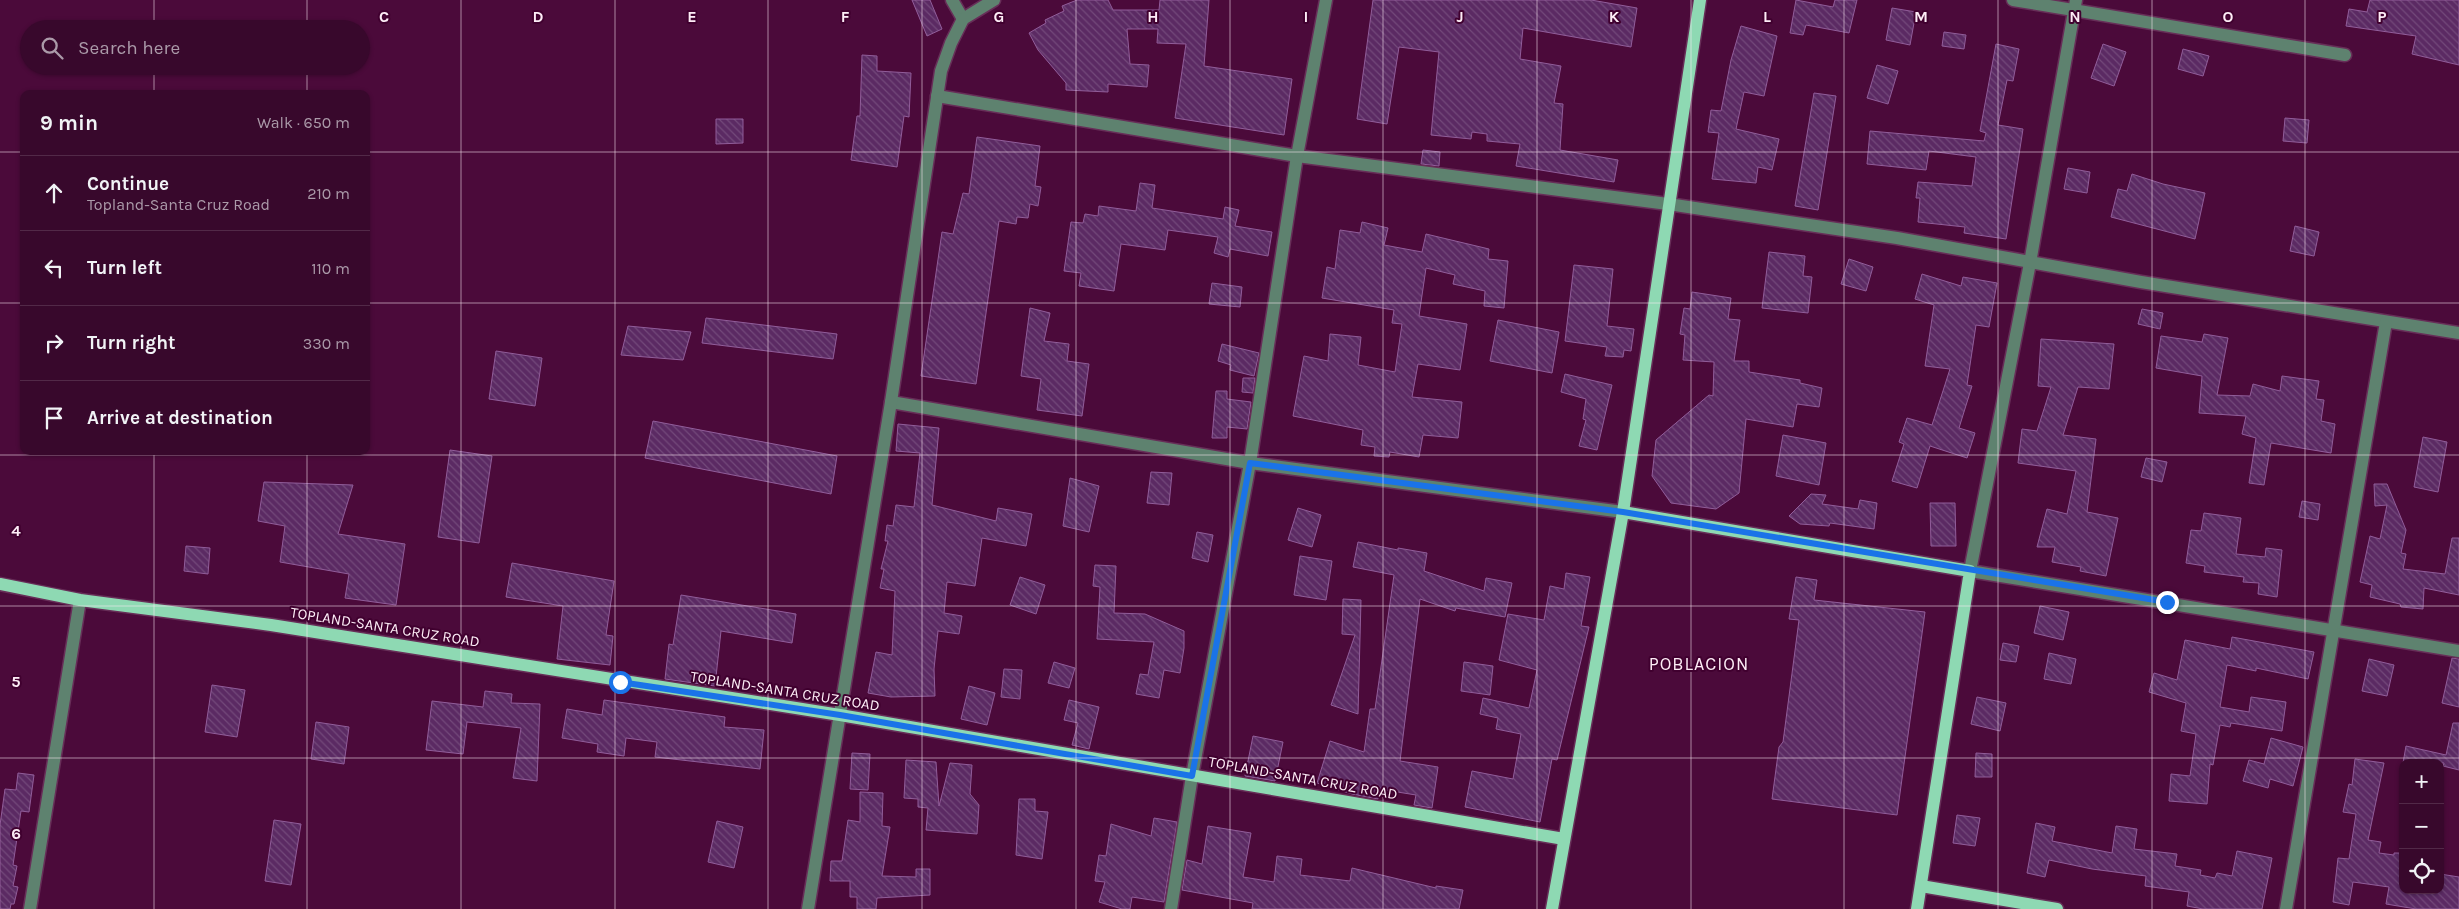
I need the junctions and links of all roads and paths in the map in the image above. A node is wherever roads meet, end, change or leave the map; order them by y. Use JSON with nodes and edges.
{"nodes":[{"id":1,"x":952,"y":0,"type":"edge"},
{"id":2,"x":994,"y":0,"type":"edge"},
{"id":3,"x":1326,"y":0,"type":"edge"},
{"id":4,"x":1700,"y":0,"type":"edge"},
{"id":5,"x":2013,"y":0,"type":"edge"},
{"id":6,"x":2076,"y":5,"type":"edge"},
{"id":7,"x":963,"y":19,"type":"junction"},
{"id":8,"x":2345,"y":55,"type":"dead end"},
{"id":9,"x":937,"y":96,"type":"junction"},
{"id":10,"x":1297,"y":156,"type":"junction"},
{"id":11,"x":1668,"y":204,"type":"junction"},
{"id":12,"x":2030,"y":263,"type":"junction"},
{"id":13,"x":2386,"y":322,"type":"junction"},
{"id":14,"x":2459,"y":333,"type":"edge"},
{"id":15,"x":891,"y":402,"type":"junction"},
{"id":16,"x":1250,"y":463,"type":"junction"},
{"id":17,"x":1623,"y":512,"type":"junction"},
{"id":18,"x":1970,"y":570,"type":"junction"},
{"id":19,"x":0,"y":584,"type":"edge"},
{"id":20,"x":80,"y":600,"type":"junction"},
{"id":21,"x":2335,"y":630,"type":"junction"},
{"id":22,"x":2459,"y":650,"type":"edge"},
{"id":23,"x":840,"y":715,"type":"junction"},
{"id":24,"x":1192,"y":776,"type":"junction"},
{"id":25,"x":1564,"y":839,"type":"junction"},
{"id":26,"x":1921,"y":886,"type":"junction"},
{"id":27,"x":30,"y":909,"type":"edge"},
{"id":28,"x":808,"y":909,"type":"edge"},
{"id":29,"x":1171,"y":909,"type":"edge"},
{"id":30,"x":1552,"y":909,"type":"edge"},
{"id":31,"x":1917,"y":909,"type":"edge"},
{"id":32,"x":2057,"y":909,"type":"edge"},
{"id":33,"x":2286,"y":909,"type":"edge"}],
"edges":[{"from":1,"to":7,"type":"street"},
{"from":2,"to":7,"type":"street"},
{"from":3,"to":10,"type":"street"},
{"from":4,"to":11,"type":"main road"},
{"from":5,"to":6,"type":"street"},
{"from":6,"to":8,"type":"street"},
{"from":6,"to":12,"type":"street"},
{"from":7,"to":9,"type":"street"},
{"from":9,"to":10,"type":"street"},
{"from":9,"to":15,"type":"street"},
{"from":10,"to":11,"type":"street"},
{"from":10,"to":16,"type":"street"},
{"from":11,"to":12,"type":"street"},
{"from":11,"to":17,"type":"main road"},
{"from":12,"to":13,"type":"street"},
{"from":12,"to":18,"type":"street"},
{"from":13,"to":14,"type":"street"},
{"from":13,"to":21,"type":"street"},
{"from":15,"to":16,"type":"street"},
{"from":15,"to":23,"type":"street"},
{"from":16,"to":17,"type":"street"},
{"from":16,"to":24,"type":"street"},
{"from":17,"to":18,"type":"main road"},
{"from":17,"to":25,"type":"main road"},
{"from":18,"to":21,"type":"street"},
{"from":18,"to":26,"type":"main road"},
{"from":19,"to":20,"type":"main road","name":"TOPLAND-SANTA CRUZ ROAD"},
{"from":20,"to":23,"type":"main road","name":"TOPLAND-SANTA CRUZ ROAD"},
{"from":20,"to":27,"type":"street"},
{"from":21,"to":22,"type":"street"},
{"from":21,"to":33,"type":"street"},
{"from":23,"to":24,"type":"main road","name":"TOPLAND-SANTA CRUZ ROAD"},
{"from":23,"to":28,"type":"street"},
{"from":24,"to":25,"type":"main road","name":"TOPLAND-SANTA CRUZ ROAD"},
{"from":24,"to":29,"type":"street"},
{"from":25,"to":30,"type":"main road"},
{"from":26,"to":31,"type":"main road"},
{"from":26,"to":32,"type":"main road"}]}
